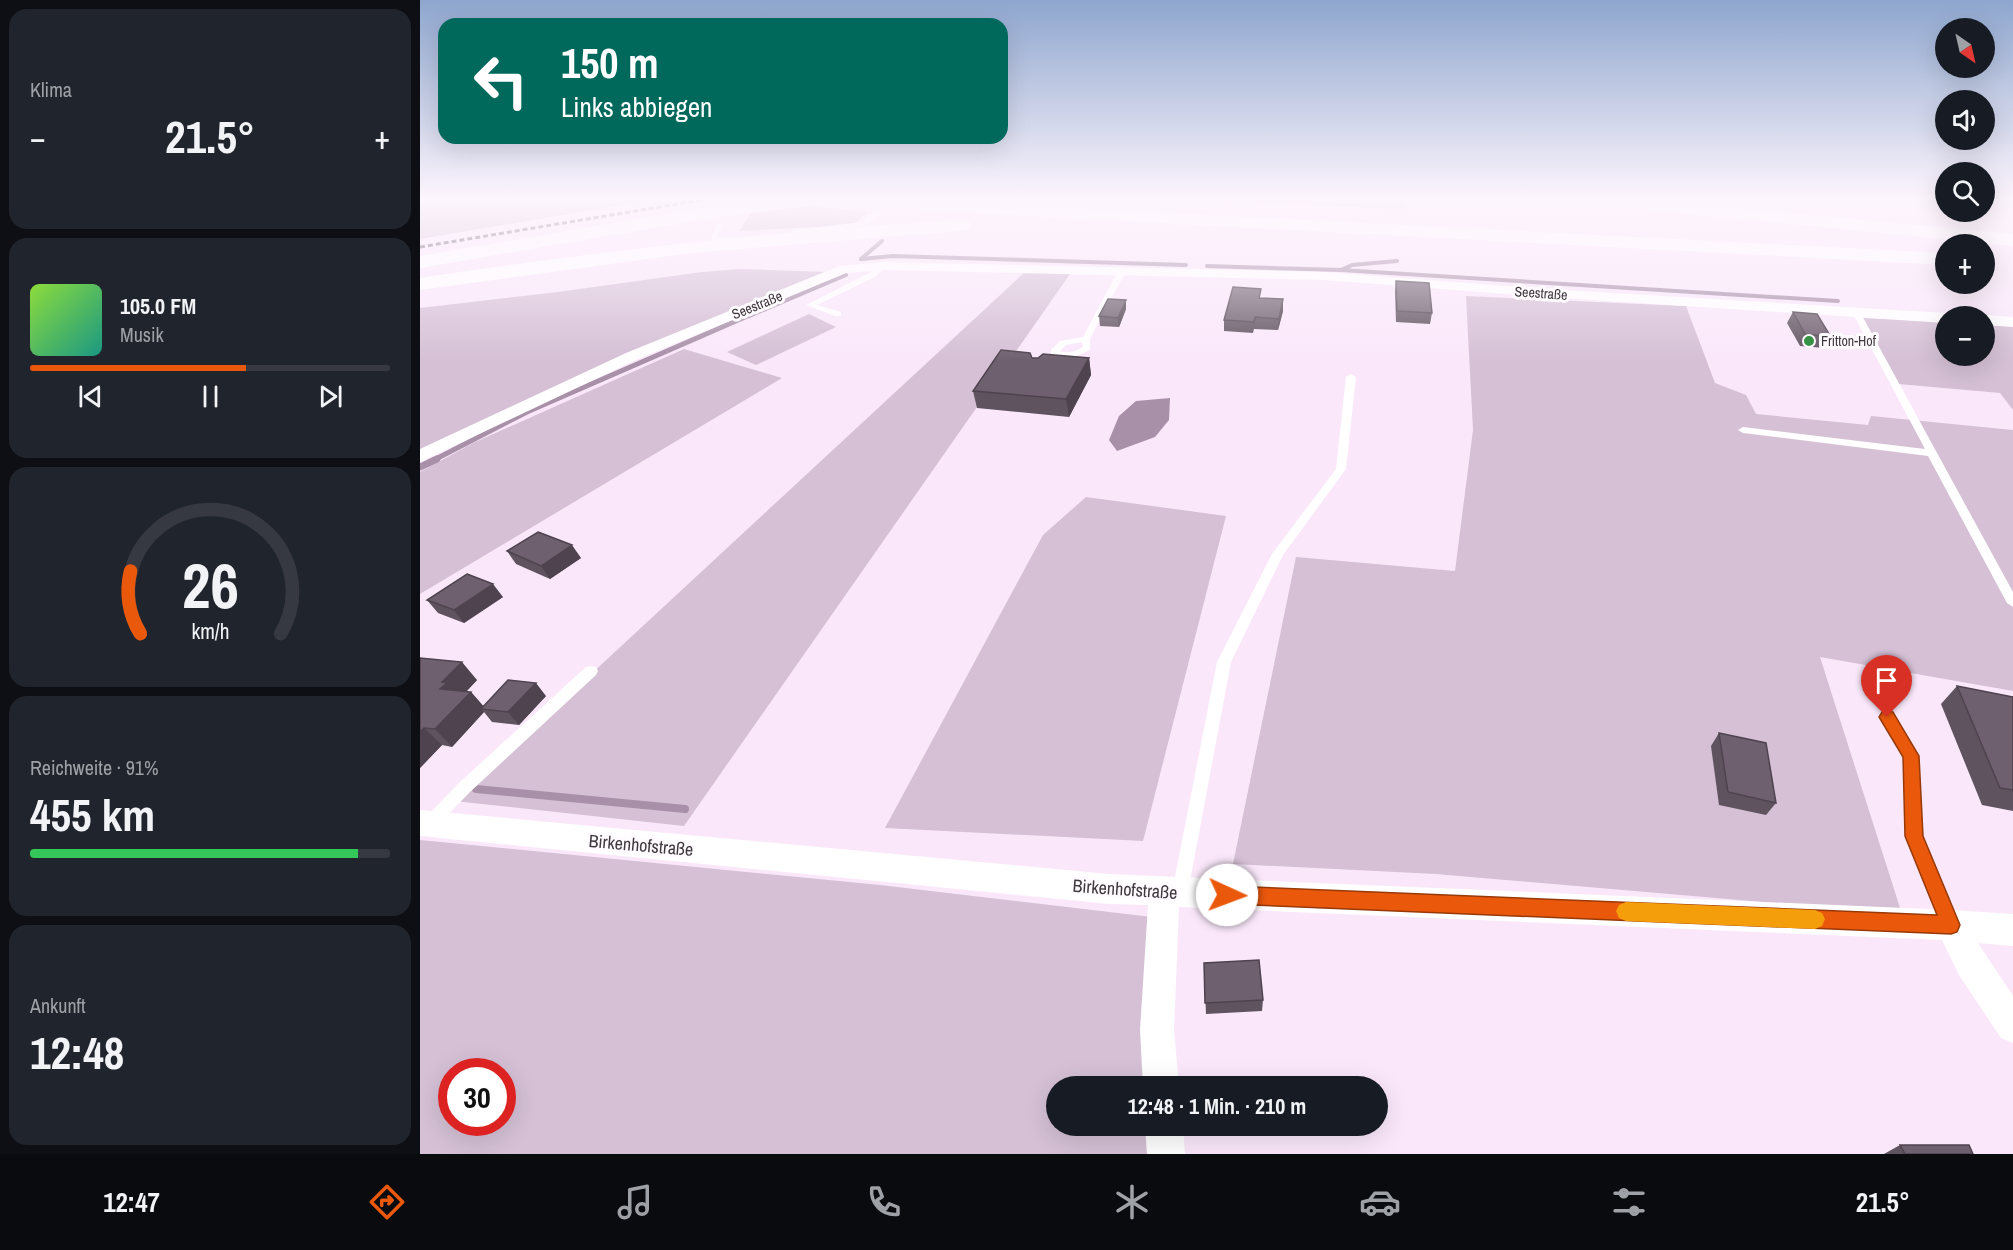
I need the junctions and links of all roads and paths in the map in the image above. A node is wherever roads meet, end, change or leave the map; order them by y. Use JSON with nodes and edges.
{"nodes":[{"id":1,"x":475,"y":254,"type":"edge"},
{"id":2,"x":632,"y":254,"type":"edge"},
{"id":3,"x":1844,"y":254,"type":"edge"},
{"id":4,"x":1935,"y":258,"type":"edge"},
{"id":5,"x":420,"y":262,"type":"edge"},
{"id":6,"x":883,"y":266,"type":"junction"},
{"id":7,"x":1122,"y":271,"type":"junction"},
{"id":8,"x":420,"y":284,"type":"edge"},
{"id":9,"x":1856,"y":312,"type":"junction"},
{"id":10,"x":838,"y":314,"type":"dead end"},
{"id":11,"x":1935,"y":317,"type":"edge"},
{"id":12,"x":1995,"y":321,"type":"edge"},
{"id":13,"x":2013,"y":322,"type":"edge"},
{"id":14,"x":1086,"y":339,"type":"junction"},
{"id":15,"x":1351,"y":377,"type":"dead end"},
{"id":16,"x":1743,"y":430,"type":"dead end"},
{"id":17,"x":1932,"y":453,"type":"junction"},
{"id":18,"x":420,"y":456,"type":"edge"},
{"id":19,"x":2013,"y":603,"type":"edge"},
{"id":20,"x":591,"y":671,"type":"dead end"},
{"id":21,"x":1887,"y":717,"type":"dead end"},
{"id":22,"x":424,"y":824,"type":"edge"},
{"id":23,"x":1172,"y":892,"type":"junction"},
{"id":24,"x":1951,"y":925,"type":"junction"},
{"id":25,"x":2013,"y":930,"type":"edge"},
{"id":26,"x":2013,"y":1026,"type":"edge"},
{"id":27,"x":1160,"y":1076,"type":"edge"},
{"id":28,"x":1165,"y":1136,"type":"edge"},
{"id":29,"x":1166,"y":1154,"type":"edge"}],
"edges":[{"from":1,"to":5,"type":"highway"},
{"from":2,"to":8,"type":"highway"},
{"from":3,"to":4,"type":"highway"},
{"from":6,"to":7,"type":"street","name":"Seestraße"},
{"from":6,"to":10,"type":"lane"},
{"from":6,"to":18,"type":"street","name":"Seestraße"},
{"from":7,"to":9,"type":"street","name":"Seestraße"},
{"from":7,"to":14,"type":"lane"},
{"from":9,"to":11,"type":"street","name":"Seestraße"},
{"from":9,"to":17,"type":"lane"},
{"from":12,"to":13,"type":"street"},
{"from":14,"to":14,"type":"lane"},
{"from":15,"to":23,"type":"lane"},
{"from":16,"to":17,"type":"lane"},
{"from":17,"to":19,"type":"lane"},
{"from":20,"to":22,"type":"lane"},
{"from":21,"to":24,"type":"lane"},
{"from":22,"to":23,"type":"street","name":"Birkenhofstraße"},
{"from":23,"to":24,"type":"street","name":"Birkenhofstraße"},
{"from":23,"to":27,"type":"street"},
{"from":24,"to":25,"type":"street","name":"Birkenhofstraße"},
{"from":24,"to":26,"type":"street"},
{"from":28,"to":29,"type":"street"}]}
